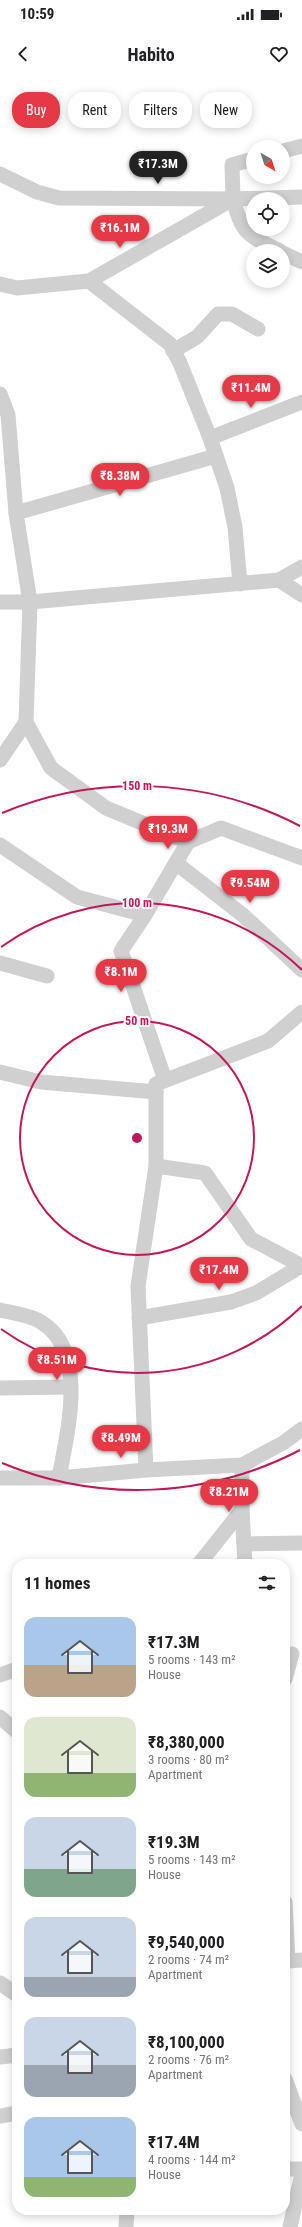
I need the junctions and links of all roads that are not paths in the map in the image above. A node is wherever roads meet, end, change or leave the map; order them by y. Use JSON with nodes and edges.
{"nodes":[{"id":1,"x":302,"y":146,"type":"edge"},
{"id":2,"x":290,"y":149,"type":"edge"},
{"id":3,"x":246,"y":161,"type":"edge"},
{"id":4,"x":0,"y":174,"type":"edge"},
{"id":5,"x":302,"y":197,"type":"edge"},
{"id":6,"x":233,"y":199,"type":"junction"},
{"id":7,"x":266,"y":244,"type":"edge"},
{"id":8,"x":290,"y":256,"type":"edge"},
{"id":9,"x":302,"y":262,"type":"edge"},
{"id":10,"x":89,"y":281,"type":"junction"},
{"id":11,"x":0,"y":284,"type":"edge"},
{"id":12,"x":258,"y":329,"type":"dead end"},
{"id":13,"x":173,"y":351,"type":"junction"},
{"id":14,"x":0,"y":394,"type":"edge"},
{"id":15,"x":302,"y":402,"type":"edge"},
{"id":16,"x":210,"y":438,"type":"junction"},
{"id":17,"x":216,"y":456,"type":"junction"},
{"id":18,"x":16,"y":513,"type":"junction"},
{"id":19,"x":302,"y":567,"type":"edge"},
{"id":20,"x":279,"y":580,"type":"junction"},
{"id":21,"x":240,"y":584,"type":"junction"},
{"id":22,"x":302,"y":595,"type":"edge"},
{"id":23,"x":0,"y":602,"type":"edge"},
{"id":24,"x":30,"y":602,"type":"junction"},
{"id":25,"x":26,"y":722,"type":"junction"},
{"id":26,"x":0,"y":760,"type":"edge"},
{"id":27,"x":188,"y":842,"type":"junction"},
{"id":28,"x":0,"y":845,"type":"edge"},
{"id":29,"x":302,"y":858,"type":"edge"},
{"id":30,"x":176,"y":863,"type":"junction"},
{"id":31,"x":145,"y":914,"type":"junction"},
{"id":32,"x":0,"y":963,"type":"edge"},
{"id":33,"x":302,"y":970,"type":"edge"},
{"id":34,"x":47,"y":976,"type":"dead end"},
{"id":35,"x":302,"y":1012,"type":"edge"},
{"id":36,"x":0,"y":1072,"type":"edge"},
{"id":37,"x":165,"y":1080,"type":"junction"},
{"id":38,"x":156,"y":1092,"type":"junction"},
{"id":39,"x":156,"y":1166,"type":"junction"},
{"id":40,"x":302,"y":1266,"type":"edge"},
{"id":41,"x":0,"y":1310,"type":"edge"},
{"id":42,"x":139,"y":1318,"type":"junction"},
{"id":43,"x":70,"y":1387,"type":"junction"},
{"id":44,"x":0,"y":1388,"type":"edge"},
{"id":45,"x":302,"y":1429,"type":"edge"},
{"id":46,"x":242,"y":1464,"type":"junction"},
{"id":47,"x":146,"y":1470,"type":"junction"},
{"id":48,"x":0,"y":1478,"type":"edge"},
{"id":49,"x":59,"y":1478,"type":"junction"},
{"id":50,"x":242,"y":1510,"type":"junction"},
{"id":51,"x":302,"y":1543,"type":"edge"},
{"id":52,"x":245,"y":1544,"type":"junction"},
{"id":53,"x":203,"y":1559,"type":"edge"},
{"id":54,"x":245,"y":1559,"type":"edge"},
{"id":55,"x":12,"y":1671,"type":"edge"},
{"id":56,"x":0,"y":1675,"type":"edge"},
{"id":57,"x":0,"y":1717,"type":"edge"},
{"id":58,"x":12,"y":1728,"type":"edge"},
{"id":59,"x":290,"y":1943,"type":"edge"},
{"id":60,"x":292,"y":1960,"type":"edge"},
{"id":61,"x":0,"y":1983,"type":"edge"},
{"id":62,"x":12,"y":1991,"type":"edge"},
{"id":63,"x":12,"y":2056,"type":"edge"},
{"id":64,"x":0,"y":2057,"type":"edge"},
{"id":65,"x":290,"y":2091,"type":"edge"},
{"id":66,"x":12,"y":2115,"type":"edge"},
{"id":67,"x":0,"y":2116,"type":"edge"},
{"id":68,"x":302,"y":2121,"type":"edge"},
{"id":69,"x":290,"y":2169,"type":"edge"},
{"id":70,"x":302,"y":2169,"type":"edge"},
{"id":71,"x":302,"y":2174,"type":"edge"},
{"id":72,"x":126,"y":2215,"type":"edge"},
{"id":73,"x":126,"y":2227,"type":"edge"},
{"id":74,"x":290,"y":2227,"type":"edge"}],
"edges":[{"from":1,"to":2,"type":"street"},
{"from":3,"to":6,"type":"street"},
{"from":4,"to":6,"type":"street"},
{"from":5,"to":6,"type":"street"},
{"from":6,"to":7,"type":"street"},
{"from":6,"to":10,"type":"street"},
{"from":8,"to":9,"type":"street"},
{"from":10,"to":11,"type":"street"},
{"from":10,"to":13,"type":"street"},
{"from":12,"to":13,"type":"street"},
{"from":13,"to":16,"type":"street"},
{"from":14,"to":18,"type":"street"},
{"from":15,"to":16,"type":"street"},
{"from":16,"to":17,"type":"street"},
{"from":17,"to":18,"type":"street"},
{"from":17,"to":21,"type":"street"},
{"from":18,"to":24,"type":"street"},
{"from":19,"to":20,"type":"street"},
{"from":20,"to":21,"type":"street"},
{"from":20,"to":22,"type":"street"},
{"from":21,"to":24,"type":"street"},
{"from":23,"to":24,"type":"street"},
{"from":24,"to":25,"type":"street"},
{"from":25,"to":26,"type":"street"},
{"from":25,"to":27,"type":"street"},
{"from":27,"to":29,"type":"street"},
{"from":27,"to":30,"type":"street"},
{"from":28,"to":31,"type":"street"},
{"from":30,"to":31,"type":"street"},
{"from":30,"to":33,"type":"street"},
{"from":31,"to":37,"type":"street"},
{"from":32,"to":34,"type":"street"},
{"from":35,"to":37,"type":"street"},
{"from":36,"to":38,"type":"street"},
{"from":37,"to":38,"type":"street"},
{"from":38,"to":39,"type":"street"},
{"from":39,"to":40,"type":"street"},
{"from":39,"to":42,"type":"street"},
{"from":40,"to":42,"type":"street"},
{"from":41,"to":43,"type":"street"},
{"from":42,"to":47,"type":"street"},
{"from":43,"to":44,"type":"street"},
{"from":43,"to":49,"type":"street"},
{"from":45,"to":46,"type":"street"},
{"from":46,"to":47,"type":"street"},
{"from":46,"to":50,"type":"street"},
{"from":47,"to":49,"type":"street"},
{"from":48,"to":49,"type":"street"},
{"from":50,"to":52,"type":"street"},
{"from":50,"to":53,"type":"street"},
{"from":51,"to":52,"type":"street"},
{"from":52,"to":54,"type":"street"},
{"from":55,"to":56,"type":"street"},
{"from":57,"to":58,"type":"street"},
{"from":59,"to":60,"type":"street"},
{"from":61,"to":62,"type":"street"},
{"from":63,"to":64,"type":"street"},
{"from":65,"to":68,"type":"street"},
{"from":66,"to":67,"type":"street"},
{"from":69,"to":70,"type":"street"},
{"from":71,"to":74,"type":"street"},
{"from":72,"to":73,"type":"street"}]}
